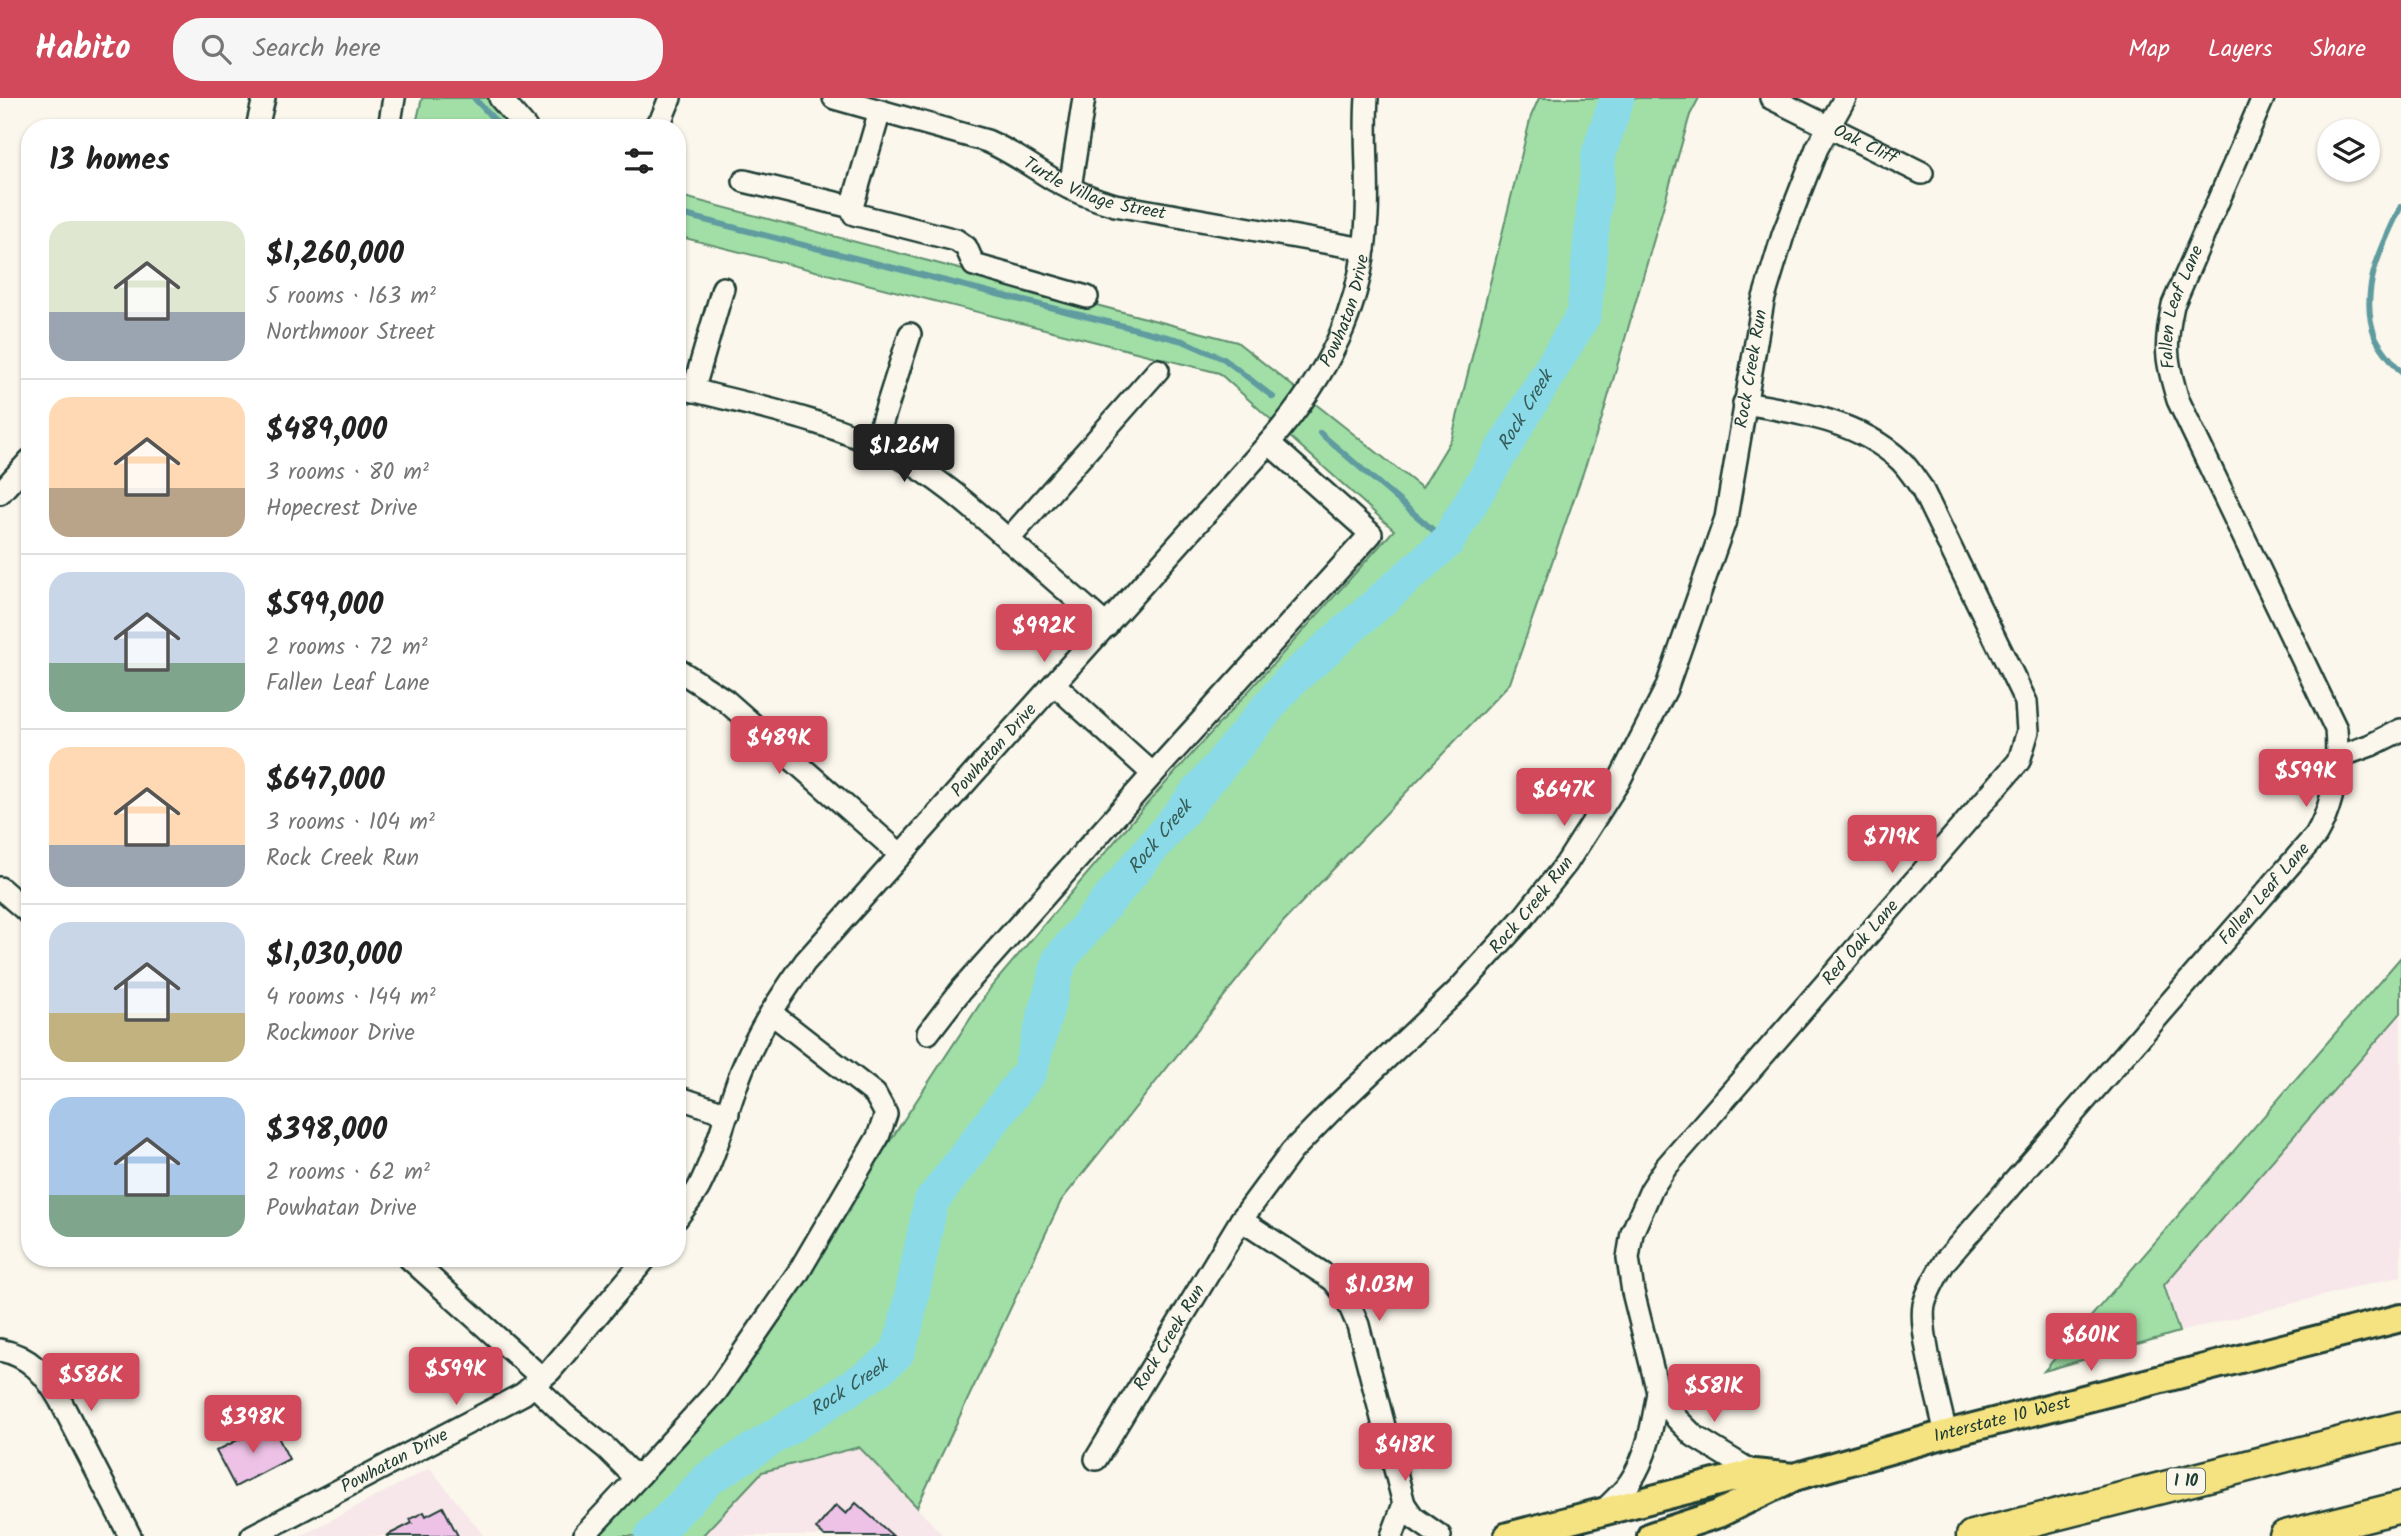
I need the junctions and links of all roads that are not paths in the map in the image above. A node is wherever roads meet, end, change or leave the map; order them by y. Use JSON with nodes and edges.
{"nodes":[{"id":1,"x":264,"y":98,"type":"edge"},
{"id":2,"x":394,"y":98,"type":"edge"},
{"id":3,"x":500,"y":98,"type":"edge"},
{"id":4,"x":670,"y":98,"type":"edge"},
{"id":5,"x":834,"y":98,"type":"edge"},
{"id":6,"x":1084,"y":98,"type":"edge"},
{"id":7,"x":1367,"y":98,"type":"edge"},
{"id":8,"x":1771,"y":98,"type":"edge"},
{"id":9,"x":1845,"y":98,"type":"edge"},
{"id":10,"x":2263,"y":98,"type":"edge"},
{"id":11,"x":880,"y":111,"type":"junction"},
{"id":12,"x":259,"y":119,"type":"edge"},
{"id":13,"x":390,"y":119,"type":"edge"},
{"id":14,"x":518,"y":119,"type":"edge"},
{"id":15,"x":661,"y":119,"type":"edge"},
{"id":16,"x":1829,"y":127,"type":"junction"},
{"id":17,"x":1922,"y":173,"type":"dead end"},
{"id":18,"x":744,"y":181,"type":"dead end"},
{"id":19,"x":1070,"y":188,"type":"junction"},
{"id":20,"x":852,"y":207,"type":"junction"},
{"id":21,"x":1364,"y":249,"type":"junction"},
{"id":22,"x":723,"y":288,"type":"dead end"},
{"id":23,"x":1087,"y":297,"type":"dead end"},
{"id":24,"x":910,"y":334,"type":"dead end"},
{"id":25,"x":1158,"y":370,"type":"dead end"},
{"id":26,"x":686,"y":385,"type":"edge"},
{"id":27,"x":686,"y":388,"type":"edge"},
{"id":28,"x":1744,"y":403,"type":"junction"},
{"id":29,"x":1269,"y":443,"type":"junction"},
{"id":30,"x":875,"y":444,"type":"junction"},
{"id":31,"x":21,"y":470,"type":"edge"},
{"id":32,"x":0,"y":493,"type":"edge"},
{"id":33,"x":1008,"y":540,"type":"junction"},
{"id":34,"x":1107,"y":626,"type":"junction"},
{"id":35,"x":686,"y":675,"type":"edge"},
{"id":36,"x":1054,"y":684,"type":"junction"},
{"id":37,"x":2401,"y":730,"type":"edge"},
{"id":38,"x":2338,"y":757,"type":"junction"},
{"id":39,"x":1153,"y":774,"type":"junction"},
{"id":40,"x":901,"y":855,"type":"junction"},
{"id":41,"x":0,"y":888,"type":"edge"},
{"id":42,"x":21,"y":906,"type":"edge"},
{"id":43,"x":771,"y":1013,"type":"junction"},
{"id":44,"x":928,"y":1033,"type":"dead end"},
{"id":45,"x":686,"y":1100,"type":"edge"},
{"id":46,"x":728,"y":1114,"type":"junction"},
{"id":47,"x":686,"y":1205,"type":"edge"},
{"id":48,"x":1241,"y":1220,"type":"junction"},
{"id":49,"x":419,"y":1267,"type":"edge"},
{"id":50,"x":638,"y":1267,"type":"edge"},
{"id":51,"x":2401,"y":1318,"type":"edge"},
{"id":52,"x":0,"y":1350,"type":"edge"},
{"id":53,"x":538,"y":1382,"type":"junction"},
{"id":54,"x":1658,"y":1392,"type":"junction"},
{"id":55,"x":2401,"y":1427,"type":"edge"},
{"id":56,"x":1946,"y":1434,"type":"junction"},
{"id":57,"x":1096,"y":1460,"type":"dead end"},
{"id":58,"x":1754,"y":1473,"type":"junction"},
{"id":59,"x":641,"y":1474,"type":"junction"},
{"id":60,"x":1794,"y":1477,"type":"junction"},
{"id":61,"x":1404,"y":1504,"type":"junction"},
{"id":62,"x":2401,"y":1507,"type":"edge"},
{"id":63,"x":1603,"y":1511,"type":"junction"},
{"id":64,"x":585,"y":1534,"type":"dead end"},
{"id":65,"x":130,"y":1536,"type":"edge"},
{"id":66,"x":252,"y":1536,"type":"edge"},
{"id":67,"x":1392,"y":1536,"type":"edge"},
{"id":68,"x":1440,"y":1536,"type":"edge"},
{"id":69,"x":1508,"y":1536,"type":"edge"},
{"id":70,"x":1651,"y":1536,"type":"edge"},
{"id":71,"x":1972,"y":1536,"type":"edge"},
{"id":72,"x":2285,"y":1536,"type":"edge"},
{"id":73,"x":2363,"y":1536,"type":"edge"}],
"edges":[{"from":1,"to":12,"type":"street"},
{"from":2,"to":13,"type":"street"},
{"from":3,"to":14,"type":"street"},
{"from":4,"to":15,"type":"street"},
{"from":5,"to":11,"type":"street","name":"Turtle Village Street"},
{"from":6,"to":19,"type":"street"},
{"from":7,"to":21,"type":"street","name":"Powhatan Drive"},
{"from":8,"to":16,"type":"street","name":"Oak Cliff"},
{"from":9,"to":16,"type":"street","name":"Rock Creek Run"},
{"from":10,"to":38,"type":"street","name":"Fallen Leaf Lane"},
{"from":11,"to":19,"type":"street","name":"Turtle Village Street"},
{"from":11,"to":20,"type":"street"},
{"from":16,"to":17,"type":"street","name":"Oak Cliff"},
{"from":16,"to":28,"type":"street","name":"Rock Creek Run"},
{"from":18,"to":20,"type":"street"},
{"from":19,"to":21,"type":"street","name":"Turtle Village Street"},
{"from":20,"to":23,"type":"street"},
{"from":21,"to":29,"type":"street","name":"Powhatan Drive"},
{"from":22,"to":26,"type":"street"},
{"from":24,"to":30,"type":"street"},
{"from":25,"to":33,"type":"street"},
{"from":27,"to":30,"type":"street"},
{"from":28,"to":48,"type":"street","name":"Rock Creek Run"},
{"from":28,"to":54,"type":"street","name":"Red Oak Lane"},
{"from":29,"to":34,"type":"street","name":"Powhatan Drive"},
{"from":29,"to":39,"type":"street"},
{"from":30,"to":33,"type":"street"},
{"from":31,"to":32,"type":"street"},
{"from":33,"to":34,"type":"street"},
{"from":34,"to":36,"type":"street","name":"Powhatan Drive"},
{"from":35,"to":40,"type":"street"},
{"from":36,"to":39,"type":"street"},
{"from":36,"to":40,"type":"street","name":"Powhatan Drive"},
{"from":37,"to":38,"type":"street"},
{"from":38,"to":56,"type":"street","name":"Fallen Leaf Lane"},
{"from":39,"to":44,"type":"street"},
{"from":40,"to":43,"type":"street","name":"Powhatan Drive"},
{"from":41,"to":42,"type":"street"},
{"from":43,"to":46,"type":"street","name":"Powhatan Drive"},
{"from":43,"to":59,"type":"street"},
{"from":45,"to":46,"type":"street"},
{"from":46,"to":47,"type":"street","name":"Powhatan Drive"},
{"from":48,"to":57,"type":"street","name":"Rock Creek Run"},
{"from":48,"to":61,"type":"street"},
{"from":49,"to":53,"type":"street"},
{"from":50,"to":53,"type":"street","name":"Powhatan Drive"},
{"from":51,"to":56,"type":"main road","name":"Interstate 10 West"},
{"from":52,"to":65,"type":"street"},
{"from":53,"to":59,"type":"street"},
{"from":53,"to":66,"type":"street","name":"Powhatan Drive"},
{"from":54,"to":58,"type":"street","name":"Red Oak Lane"},
{"from":54,"to":63,"type":"street","name":"Red Oak Lane"},
{"from":55,"to":71,"type":"highway","number":"I 10"},
{"from":56,"to":60,"type":"main road","name":"Interstate 10 West"},
{"from":58,"to":60,"type":"main road"},
{"from":58,"to":63,"type":"main road"},
{"from":59,"to":64,"type":"street"},
{"from":60,"to":70,"type":"main road","name":"Interstate 10 West"},
{"from":61,"to":67,"type":"street"},
{"from":61,"to":68,"type":"street"},
{"from":62,"to":72,"type":"highway"},
{"from":62,"to":73,"type":"highway"},
{"from":63,"to":69,"type":"main road"}]}
